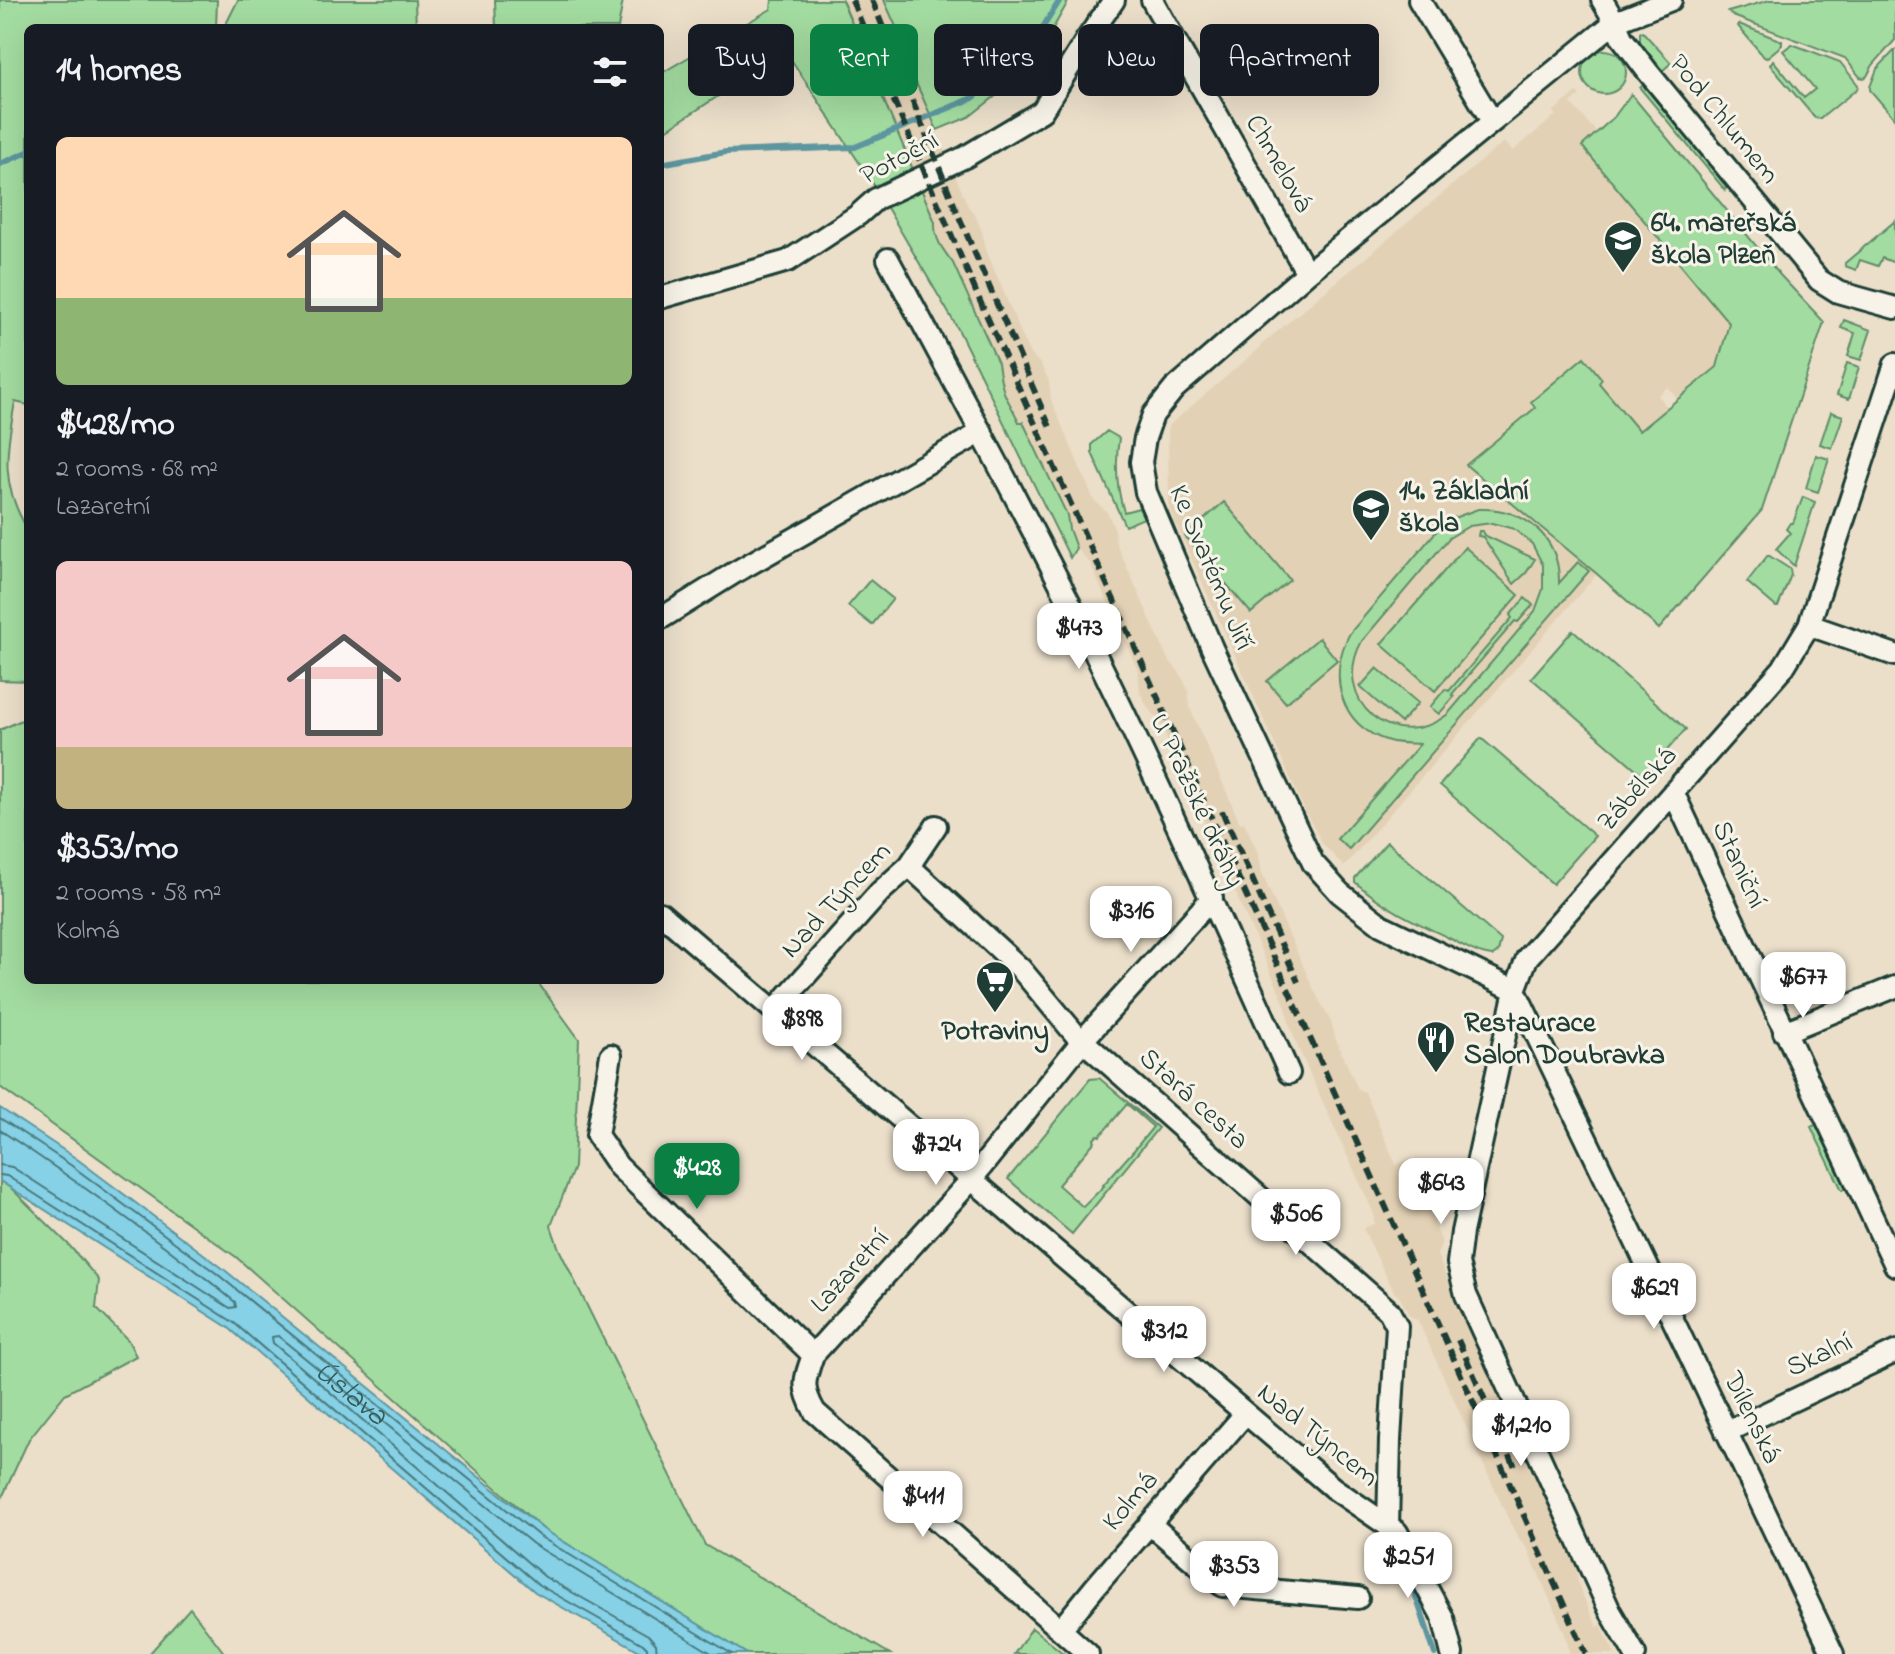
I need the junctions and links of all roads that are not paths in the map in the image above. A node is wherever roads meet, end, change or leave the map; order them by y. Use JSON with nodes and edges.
{"nodes":[{"id":1,"x":1114,"y":0,"type":"edge"},
{"id":2,"x":1152,"y":0,"type":"edge"},
{"id":3,"x":1419,"y":0,"type":"edge"},
{"id":4,"x":1602,"y":0,"type":"edge"},
{"id":5,"x":1671,"y":0,"type":"edge"},
{"id":6,"x":1615,"y":22,"type":"junction"},
{"id":7,"x":1492,"y":121,"type":"junction"},
{"id":8,"x":888,"y":259,"type":"dead end"},
{"id":9,"x":1307,"y":273,"type":"junction"},
{"id":10,"x":664,"y":297,"type":"edge"},
{"id":11,"x":1895,"y":308,"type":"edge"},
{"id":12,"x":1895,"y":364,"type":"edge"},
{"id":13,"x":982,"y":432,"type":"junction"},
{"id":14,"x":664,"y":617,"type":"edge"},
{"id":15,"x":1809,"y":625,"type":"junction"},
{"id":16,"x":1895,"y":655,"type":"edge"},
{"id":17,"x":1673,"y":792,"type":"junction"},
{"id":18,"x":936,"y":826,"type":"dead end"},
{"id":19,"x":909,"y":866,"type":"junction"},
{"id":20,"x":1212,"y":898,"type":"junction"},
{"id":21,"x":664,"y":916,"type":"edge"},
{"id":22,"x":1895,"y":987,"type":"edge"},
{"id":23,"x":1515,"y":990,"type":"junction"},
{"id":24,"x":775,"y":1010,"type":"junction"},
{"id":25,"x":1784,"y":1032,"type":"junction"},
{"id":26,"x":1083,"y":1040,"type":"junction"},
{"id":27,"x":611,"y":1055,"type":"dead end"},
{"id":28,"x":1289,"y":1073,"type":"dead end"},
{"id":29,"x":971,"y":1180,"type":"junction"},
{"id":30,"x":1895,"y":1265,"type":"edge"},
{"id":31,"x":1895,"y":1352,"type":"edge"},
{"id":32,"x":813,"y":1355,"type":"junction"},
{"id":33,"x":1245,"y":1414,"type":"junction"},
{"id":34,"x":1726,"y":1432,"type":"junction"},
{"id":35,"x":1150,"y":1524,"type":"junction"},
{"id":36,"x":1388,"y":1527,"type":"junction"},
{"id":37,"x":1358,"y":1598,"type":"dead end"},
{"id":38,"x":1061,"y":1629,"type":"junction"},
{"id":39,"x":1088,"y":1654,"type":"edge"},
{"id":40,"x":1452,"y":1654,"type":"edge"},
{"id":41,"x":1635,"y":1654,"type":"edge"},
{"id":42,"x":1833,"y":1654,"type":"edge"}],
"edges":[{"from":1,"to":10,"type":"street","name":"Potoční"},
{"from":2,"to":9,"type":"street","name":"Chmelová"},
{"from":3,"to":7,"type":"street"},
{"from":4,"to":6,"type":"street","name":"Pod Chlumem"},
{"from":5,"to":6,"type":"street","name":"Ke Svatému Jiří"},
{"from":6,"to":7,"type":"street","name":"Ke Svatému Jiří"},
{"from":6,"to":11,"type":"street","name":"Pod Chlumem"},
{"from":7,"to":9,"type":"street","name":"Ke Svatému Jiří"},
{"from":8,"to":13,"type":"street","name":"U Pražské dráhy"},
{"from":9,"to":23,"type":"street","name":"Ke Svatému Jiří"},
{"from":12,"to":15,"type":"street","name":"Zábělská"},
{"from":13,"to":14,"type":"street"},
{"from":13,"to":20,"type":"street","name":"U Pražské dráhy"},
{"from":15,"to":16,"type":"street"},
{"from":15,"to":17,"type":"street","name":"Zábělská"},
{"from":17,"to":23,"type":"street","name":"Zábělská"},
{"from":17,"to":25,"type":"street","name":"Staniční"},
{"from":18,"to":19,"type":"street","name":"Nad Týncem"},
{"from":19,"to":24,"type":"street","name":"Nad Týncem"},
{"from":19,"to":26,"type":"street","name":"Stará cesta"},
{"from":20,"to":26,"type":"street","name":"Lazaretní"},
{"from":20,"to":28,"type":"street","name":"U Pražské dráhy"},
{"from":21,"to":24,"type":"street","name":"Nad Týncem"},
{"from":22,"to":25,"type":"street"},
{"from":23,"to":34,"type":"street","name":"Dílenská"},
{"from":23,"to":41,"type":"street","name":"Zábělská"},
{"from":24,"to":29,"type":"street","name":"Nad Týncem"},
{"from":25,"to":30,"type":"street","name":"Staniční"},
{"from":26,"to":29,"type":"street","name":"Lazaretní"},
{"from":26,"to":36,"type":"street","name":"Stará cesta"},
{"from":27,"to":32,"type":"street","name":"Lazaretní"},
{"from":29,"to":32,"type":"street","name":"Lazaretní"},
{"from":29,"to":33,"type":"street","name":"Nad Týncem"},
{"from":31,"to":34,"type":"street","name":"Skalní"},
{"from":32,"to":38,"type":"street","name":"Lazaretní"},
{"from":33,"to":35,"type":"street","name":"Kolmá"},
{"from":33,"to":36,"type":"street","name":"Nad Týncem"},
{"from":34,"to":42,"type":"street","name":"Dílenská"},
{"from":35,"to":37,"type":"street"},
{"from":35,"to":38,"type":"street","name":"Kolmá"},
{"from":36,"to":40,"type":"street"},
{"from":38,"to":39,"type":"street","name":"Lazaretní"}]}
